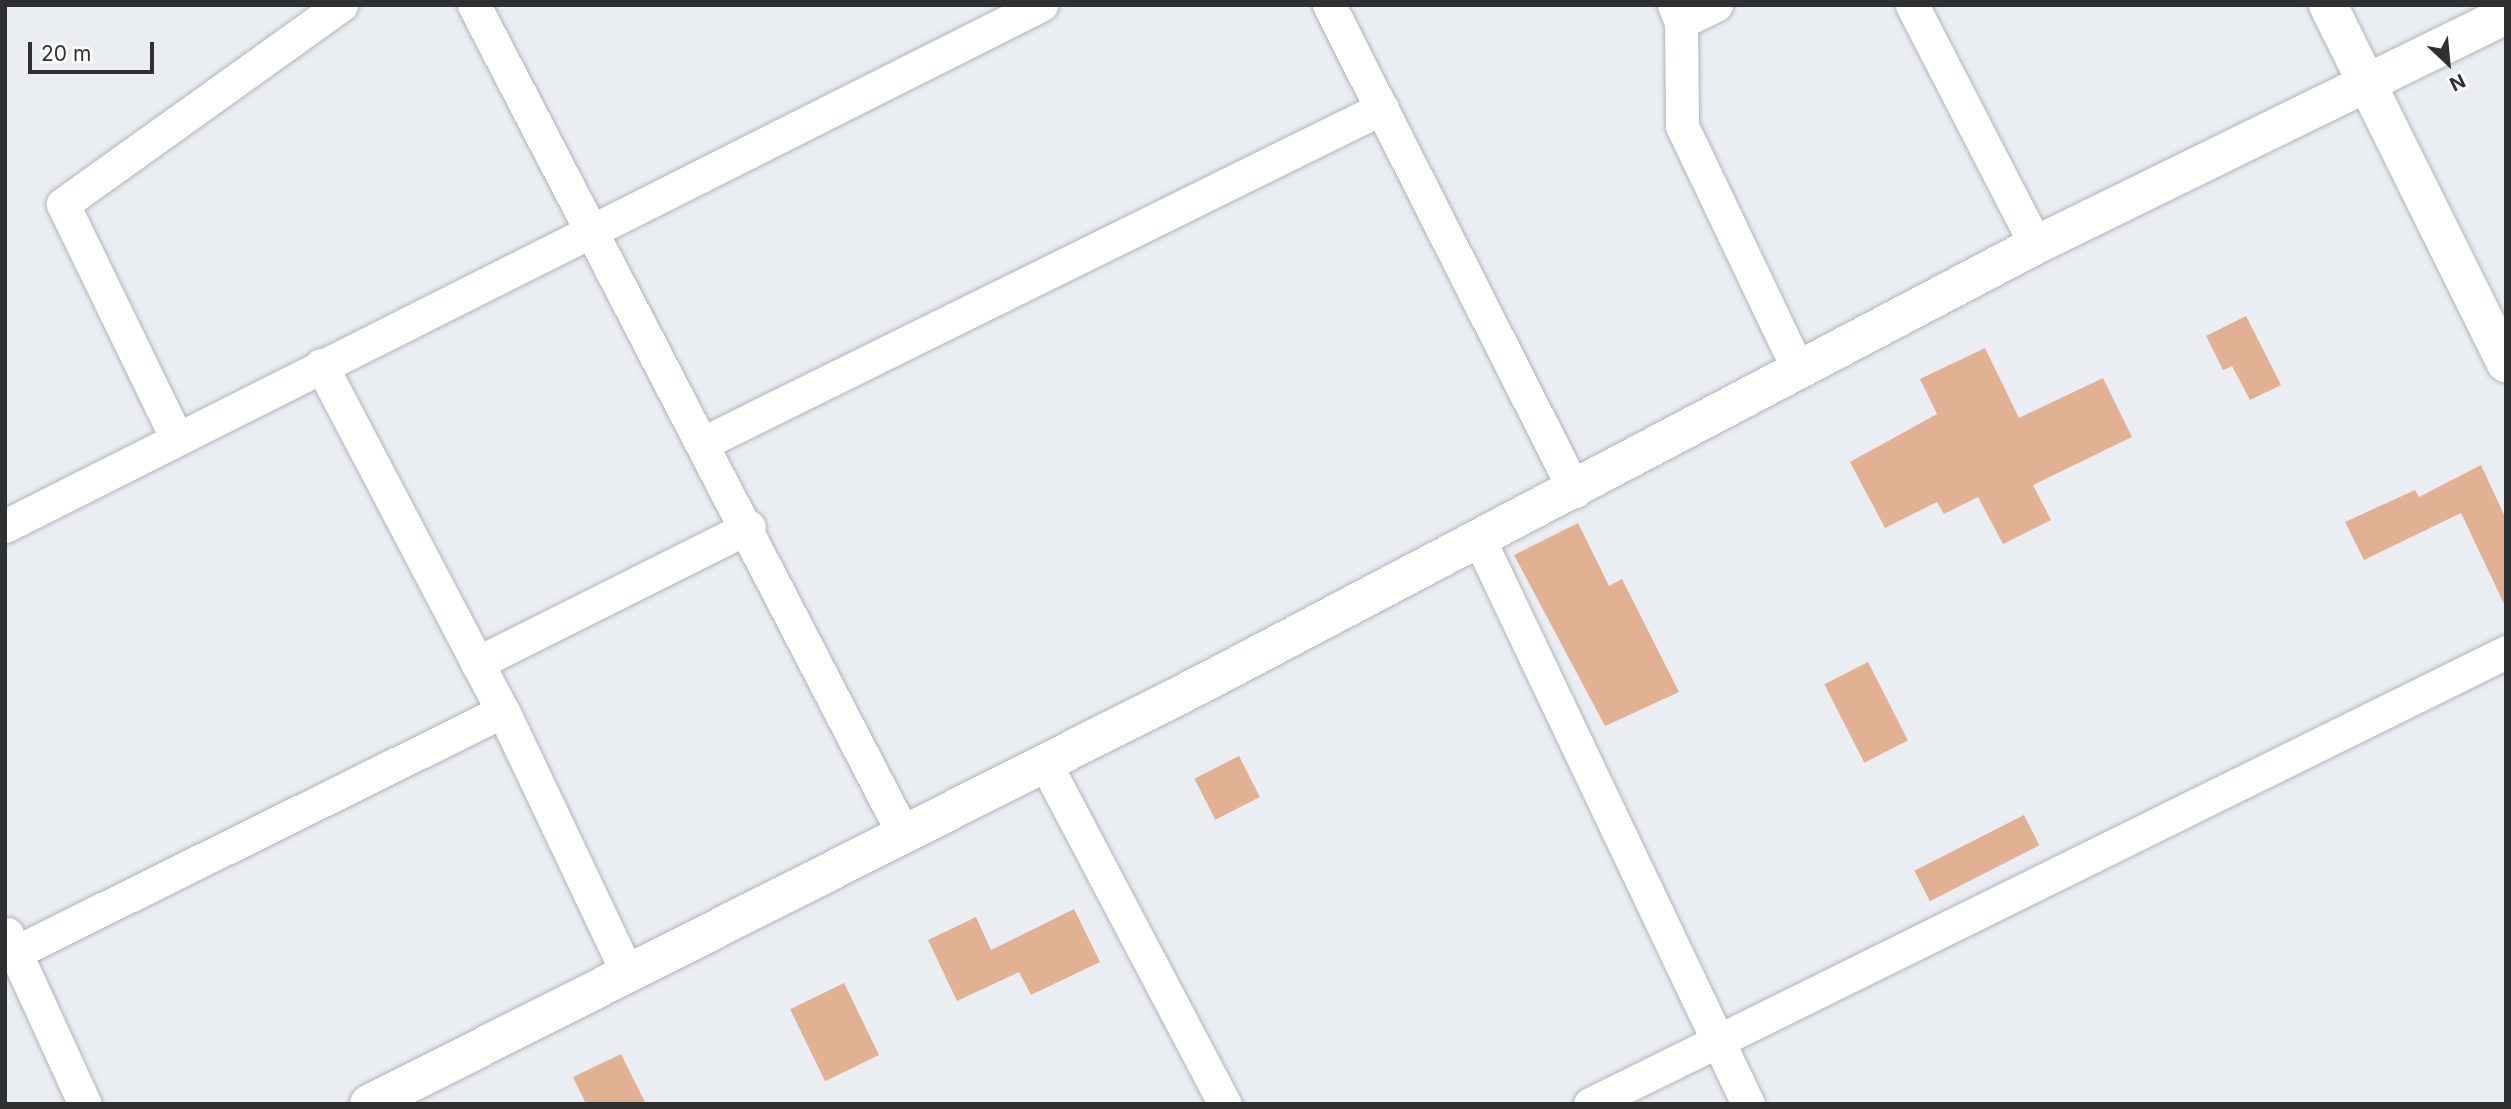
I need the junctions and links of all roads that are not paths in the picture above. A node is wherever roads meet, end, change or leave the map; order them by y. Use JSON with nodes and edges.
{"nodes":[{"id":1,"x":341,"y":5,"type":"edge"},
{"id":2,"x":474,"y":5,"type":"edge"},
{"id":3,"x":1041,"y":5,"type":"edge"},
{"id":4,"x":1329,"y":5,"type":"edge"},
{"id":5,"x":1716,"y":5,"type":"edge"},
{"id":6,"x":1912,"y":5,"type":"edge"},
{"id":7,"x":2328,"y":5,"type":"edge"},
{"id":8,"x":1677,"y":14,"type":"edge"},
{"id":9,"x":2506,"y":15,"type":"edge"},
{"id":10,"x":2367,"y":85,"type":"junction"},
{"id":11,"x":1382,"y":108,"type":"junction"},
{"id":12,"x":592,"y":227,"type":"junction"},
{"id":13,"x":2036,"y":245,"type":"junction"},
{"id":14,"x":2506,"y":363,"type":"edge"},
{"id":15,"x":321,"y":365,"type":"junction"},
{"id":16,"x":1799,"y":371,"type":"junction"},
{"id":17,"x":177,"y":439,"type":"junction"},
{"id":18,"x":705,"y":442,"type":"junction"},
{"id":19,"x":1575,"y":491,"type":"junction"},
{"id":20,"x":5,"y":526,"type":"edge"},
{"id":21,"x":749,"y":527,"type":"junction"},
{"id":22,"x":1479,"y":539,"type":"junction"},
{"id":23,"x":2506,"y":652,"type":"edge"},
{"id":24,"x":477,"y":663,"type":"junction"},
{"id":25,"x":503,"y":711,"type":"junction"},
{"id":26,"x":1046,"y":765,"type":"junction"},
{"id":27,"x":904,"y":835,"type":"junction"},
{"id":28,"x":10,"y":942,"type":"edge"},
{"id":29,"x":626,"y":972,"type":"junction"},
{"id":30,"x":1717,"y":1040,"type":"junction"},
{"id":31,"x":85,"y":1104,"type":"edge"},
{"id":32,"x":369,"y":1104,"type":"edge"},
{"id":33,"x":1225,"y":1104,"type":"edge"},
{"id":34,"x":1590,"y":1104,"type":"edge"},
{"id":35,"x":1748,"y":1104,"type":"edge"}],
"edges":[{"from":1,"to":17,"type":"street"},
{"from":2,"to":12,"type":"street"},
{"from":3,"to":12,"type":"street"},
{"from":4,"to":11,"type":"street"},
{"from":5,"to":8,"type":"street"},
{"from":6,"to":13,"type":"street"},
{"from":7,"to":10,"type":"street"},
{"from":8,"to":16,"type":"street"},
{"from":9,"to":10,"type":"street"},
{"from":10,"to":13,"type":"street"},
{"from":10,"to":14,"type":"street"},
{"from":11,"to":18,"type":"street"},
{"from":11,"to":19,"type":"street"},
{"from":12,"to":15,"type":"street"},
{"from":12,"to":18,"type":"street"},
{"from":13,"to":16,"type":"street"},
{"from":15,"to":17,"type":"street"},
{"from":15,"to":24,"type":"street"},
{"from":16,"to":19,"type":"street"},
{"from":17,"to":20,"type":"street"},
{"from":18,"to":21,"type":"street"},
{"from":19,"to":22,"type":"street"},
{"from":21,"to":24,"type":"street"},
{"from":21,"to":27,"type":"street"},
{"from":22,"to":26,"type":"street"},
{"from":22,"to":30,"type":"street"},
{"from":23,"to":30,"type":"street"},
{"from":24,"to":25,"type":"street"},
{"from":25,"to":28,"type":"street"},
{"from":25,"to":29,"type":"street"},
{"from":26,"to":27,"type":"street"},
{"from":26,"to":33,"type":"street"},
{"from":27,"to":29,"type":"street"},
{"from":28,"to":31,"type":"street"},
{"from":29,"to":32,"type":"street"},
{"from":30,"to":34,"type":"street"},
{"from":30,"to":35,"type":"street"}]}
